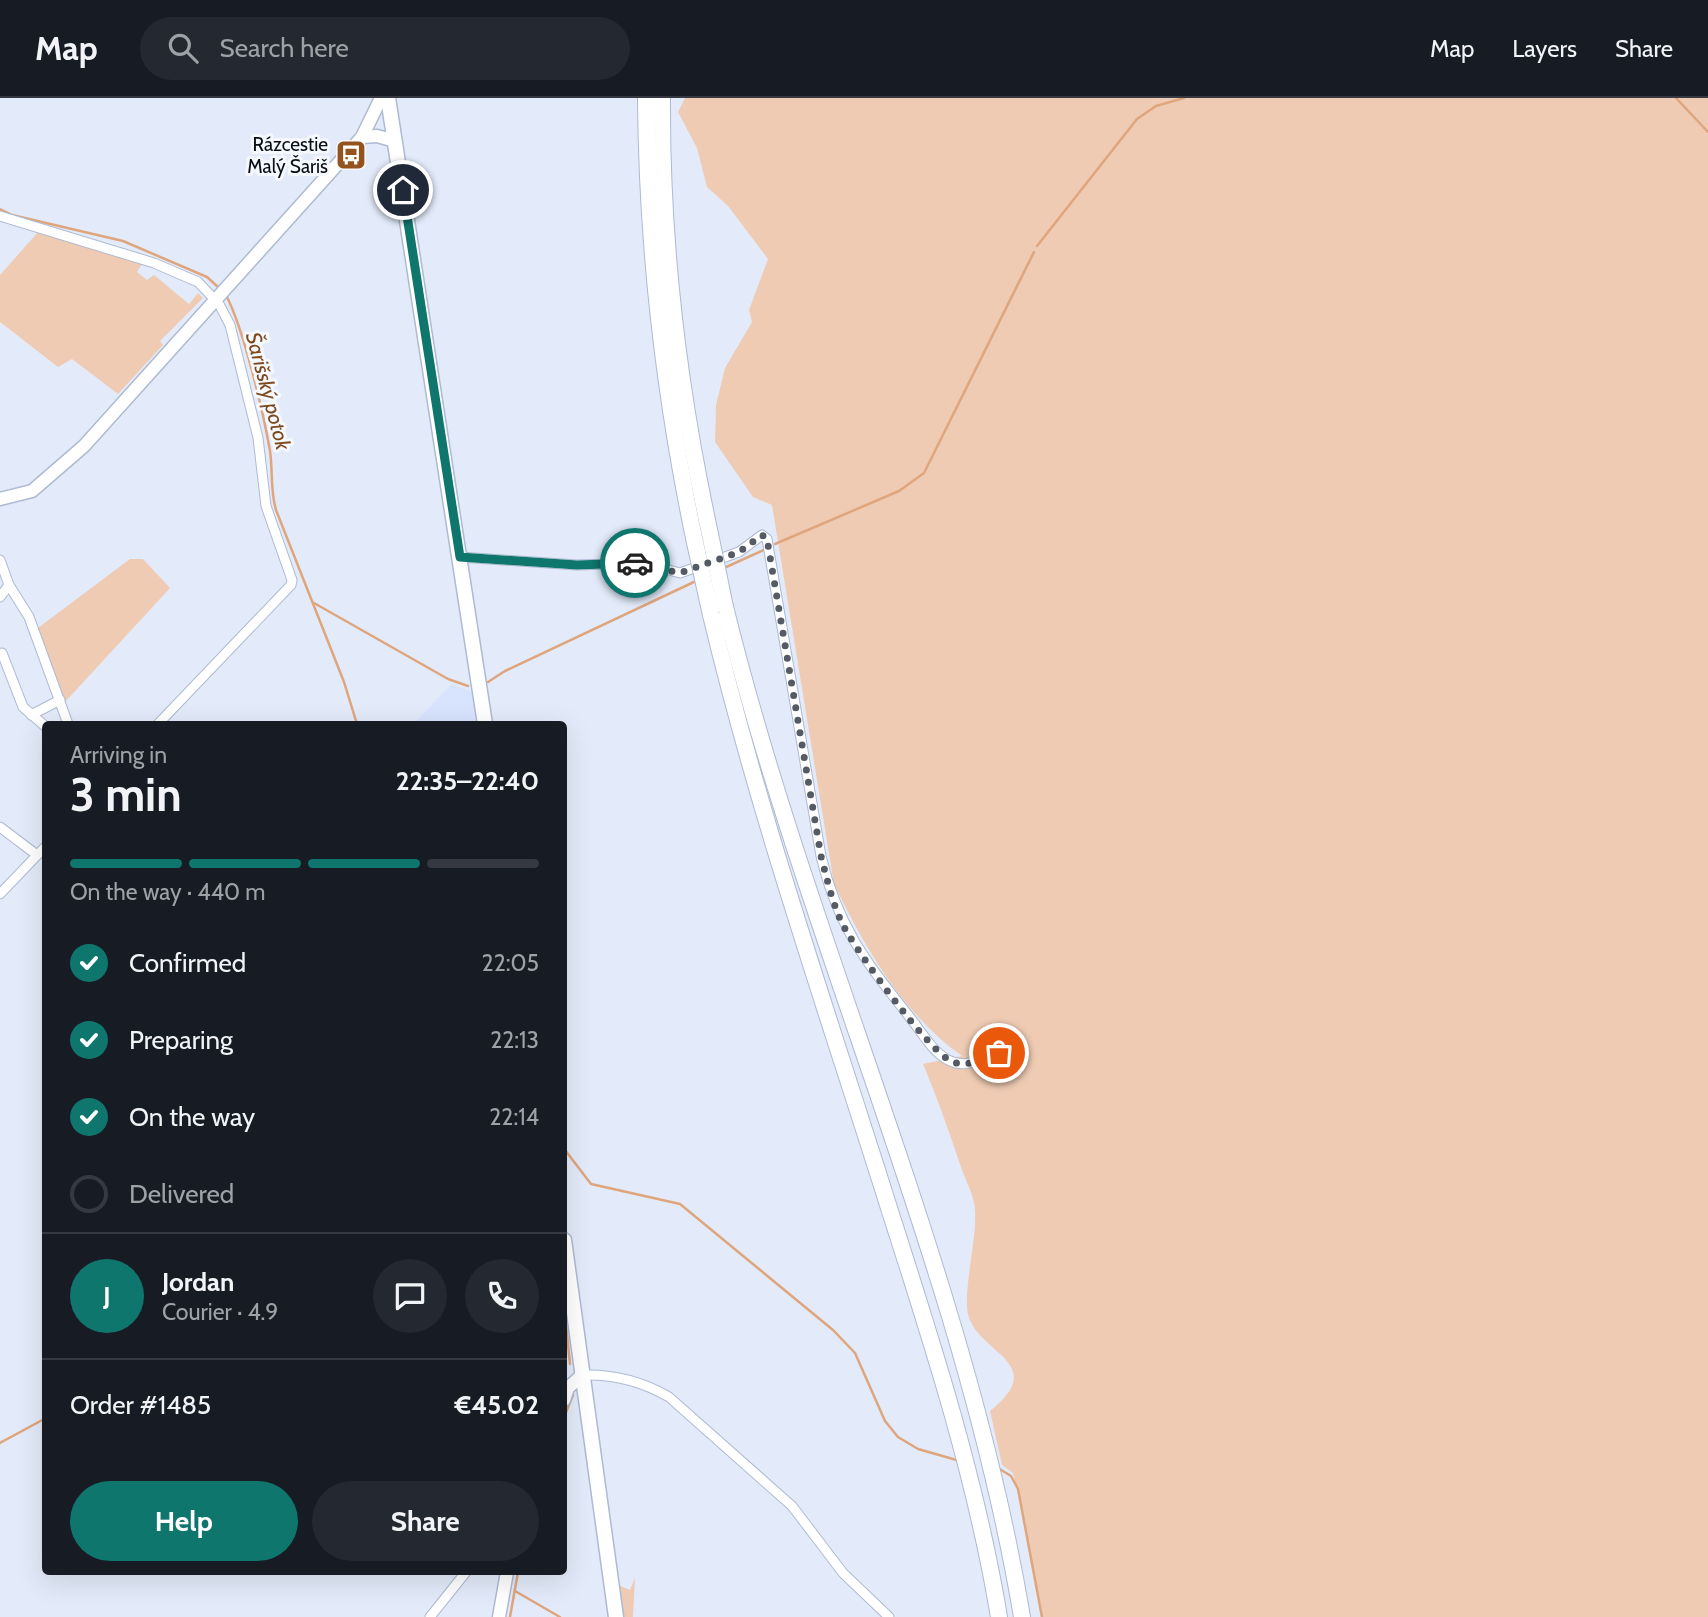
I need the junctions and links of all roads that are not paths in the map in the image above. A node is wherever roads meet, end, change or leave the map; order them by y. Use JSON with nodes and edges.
{"nodes":[{"id":1,"x":382,"y":98,"type":"edge"},
{"id":2,"x":388,"y":98,"type":"edge"},
{"id":3,"x":646,"y":98,"type":"edge"},
{"id":4,"x":662,"y":98,"type":"edge"},
{"id":5,"x":362,"y":137,"type":"junction"},
{"id":6,"x":395,"y":141,"type":"junction"},
{"id":7,"x":0,"y":216,"type":"edge"},
{"id":8,"x":216,"y":298,"type":"junction"},
{"id":9,"x":0,"y":499,"type":"edge"},
{"id":10,"x":702,"y":536,"type":"junction"},
{"id":11,"x":460,"y":557,"type":"junction"},
{"id":12,"x":0,"y":560,"type":"edge"},
{"id":13,"x":9,"y":585,"type":"junction"},
{"id":14,"x":0,"y":597,"type":"edge"},
{"id":15,"x":718,"y":611,"type":"junction"},
{"id":16,"x":2,"y":653,"type":"dead end"},
{"id":17,"x":60,"y":700,"type":"junction"},
{"id":18,"x":31,"y":715,"type":"junction"},
{"id":19,"x":67,"y":721,"type":"edge"},
{"id":20,"x":161,"y":721,"type":"edge"},
{"id":21,"x":485,"y":721,"type":"edge"},
{"id":22,"x":42,"y":724,"type":"edge"},
{"id":23,"x":0,"y":827,"type":"edge"},
{"id":24,"x":42,"y":850,"type":"edge"},
{"id":25,"x":37,"y":855,"type":"junction"},
{"id":26,"x":0,"y":894,"type":"edge"},
{"id":27,"x":1010,"y":1055,"type":"dead end"},
{"id":28,"x":567,"y":1262,"type":"edge"},
{"id":29,"x":582,"y":1375,"type":"junction"},
{"id":30,"x":567,"y":1391,"type":"edge"},
{"id":31,"x":464,"y":1575,"type":"edge"},
{"id":32,"x":506,"y":1575,"type":"edge"},
{"id":33,"x":430,"y":1617,"type":"edge"},
{"id":34,"x":499,"y":1617,"type":"edge"},
{"id":35,"x":616,"y":1617,"type":"edge"},
{"id":36,"x":889,"y":1617,"type":"edge"},
{"id":37,"x":999,"y":1617,"type":"edge"},
{"id":38,"x":1022,"y":1617,"type":"edge"}],
"edges":[{"from":1,"to":5,"type":"street"},
{"from":2,"to":6,"type":"main road"},
{"from":3,"to":10,"type":"highway"},
{"from":4,"to":10,"type":"highway"},
{"from":5,"to":6,"type":"street"},
{"from":5,"to":8,"type":"street"},
{"from":6,"to":11,"type":"main road"},
{"from":7,"to":8,"type":"street"},
{"from":8,"to":9,"type":"street"},
{"from":8,"to":20,"type":"street"},
{"from":10,"to":15,"type":"highway","bridge":true},
{"from":11,"to":21,"type":"main road"},
{"from":11,"to":27,"type":"street"},
{"from":12,"to":13,"type":"street"},
{"from":13,"to":14,"type":"street"},
{"from":13,"to":17,"type":"street"},
{"from":15,"to":37,"type":"highway"},
{"from":15,"to":38,"type":"highway"},
{"from":16,"to":18,"type":"street"},
{"from":17,"to":18,"type":"street"},
{"from":17,"to":19,"type":"street"},
{"from":18,"to":22,"type":"street"},
{"from":23,"to":25,"type":"street"},
{"from":24,"to":25,"type":"street"},
{"from":25,"to":26,"type":"street"},
{"from":28,"to":29,"type":"main road"},
{"from":29,"to":30,"type":"street"},
{"from":29,"to":35,"type":"main road"},
{"from":29,"to":36,"type":"street"},
{"from":31,"to":33,"type":"street"},
{"from":32,"to":34,"type":"street"}]}
